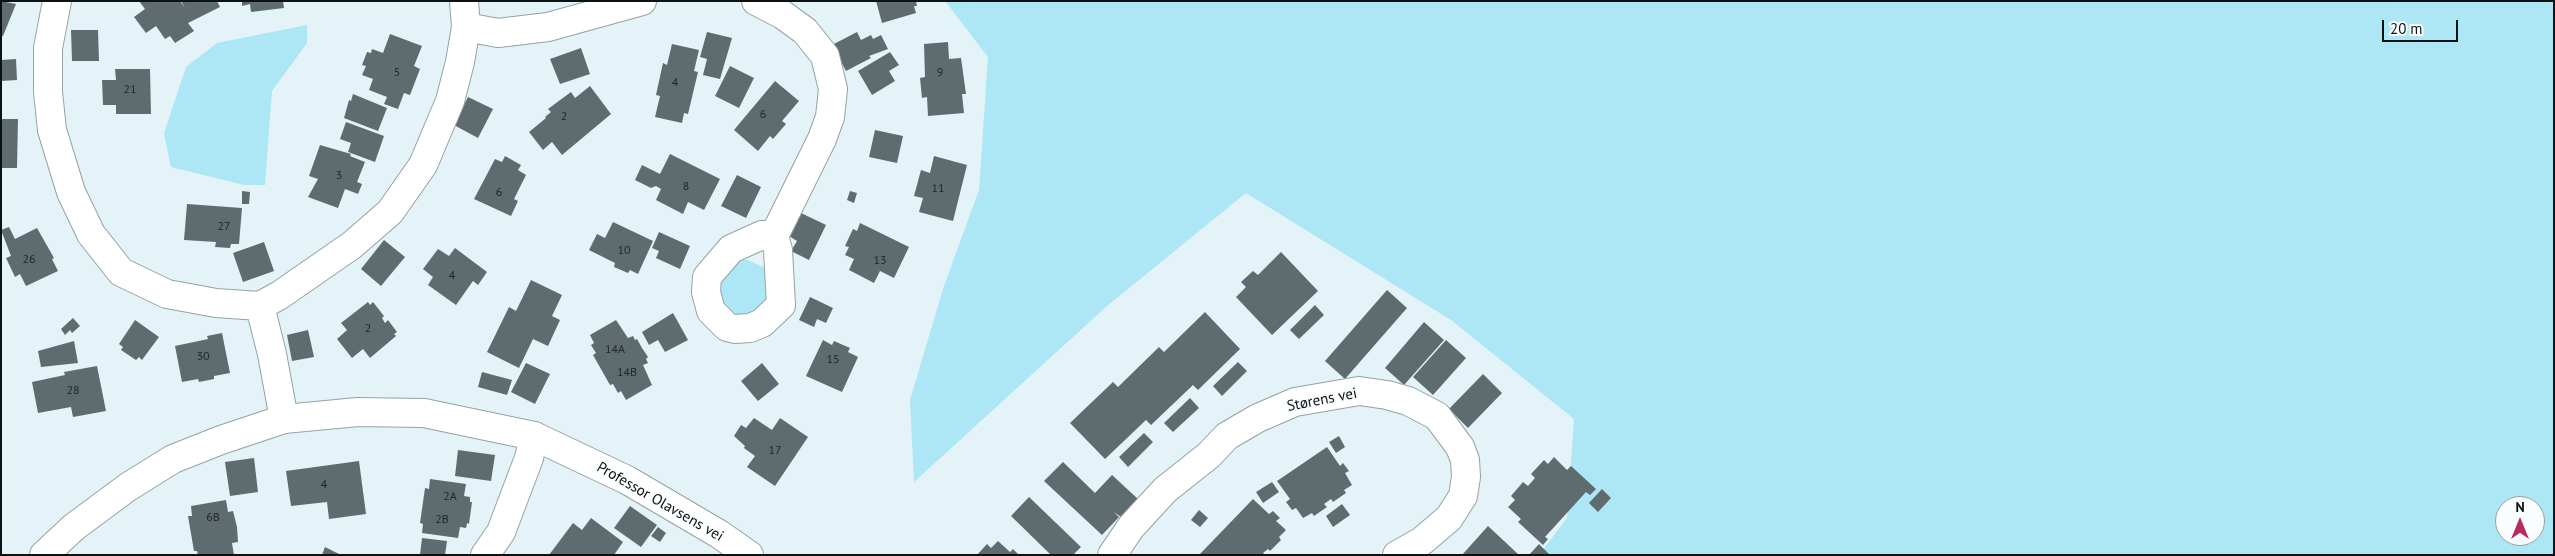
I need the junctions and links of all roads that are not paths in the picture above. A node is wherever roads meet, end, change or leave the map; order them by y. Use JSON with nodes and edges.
{"nodes":[{"id":1,"x":57,"y":1,"type":"edge"},
{"id":2,"x":642,"y":1,"type":"edge"},
{"id":3,"x":756,"y":1,"type":"edge"},
{"id":4,"x":465,"y":14,"type":"edge"},
{"id":5,"x":774,"y":236,"type":"dead end"},
{"id":6,"x":260,"y":306,"type":"junction"},
{"id":7,"x":284,"y":419,"type":"junction"},
{"id":8,"x":534,"y":436,"type":"junction"},
{"id":9,"x":44,"y":555,"type":"edge"},
{"id":10,"x":484,"y":555,"type":"edge"},
{"id":11,"x":748,"y":555,"type":"edge"},
{"id":12,"x":1112,"y":555,"type":"edge"},
{"id":13,"x":1398,"y":555,"type":"edge"}],
"edges":[{"from":1,"to":6,"type":"street"},
{"from":2,"to":4,"type":"street"},
{"from":3,"to":5,"type":"street"},
{"from":4,"to":6,"type":"street"},
{"from":6,"to":7,"type":"street"},
{"from":7,"to":8,"type":"street","name":"Professor Olavsens vei"},
{"from":7,"to":9,"type":"street","name":"Professor Olavsens vei"},
{"from":8,"to":10,"type":"street"},
{"from":8,"to":11,"type":"street","name":"Professor Olavsens vei"},
{"from":12,"to":13,"type":"street","name":"Størens vei"}]}
